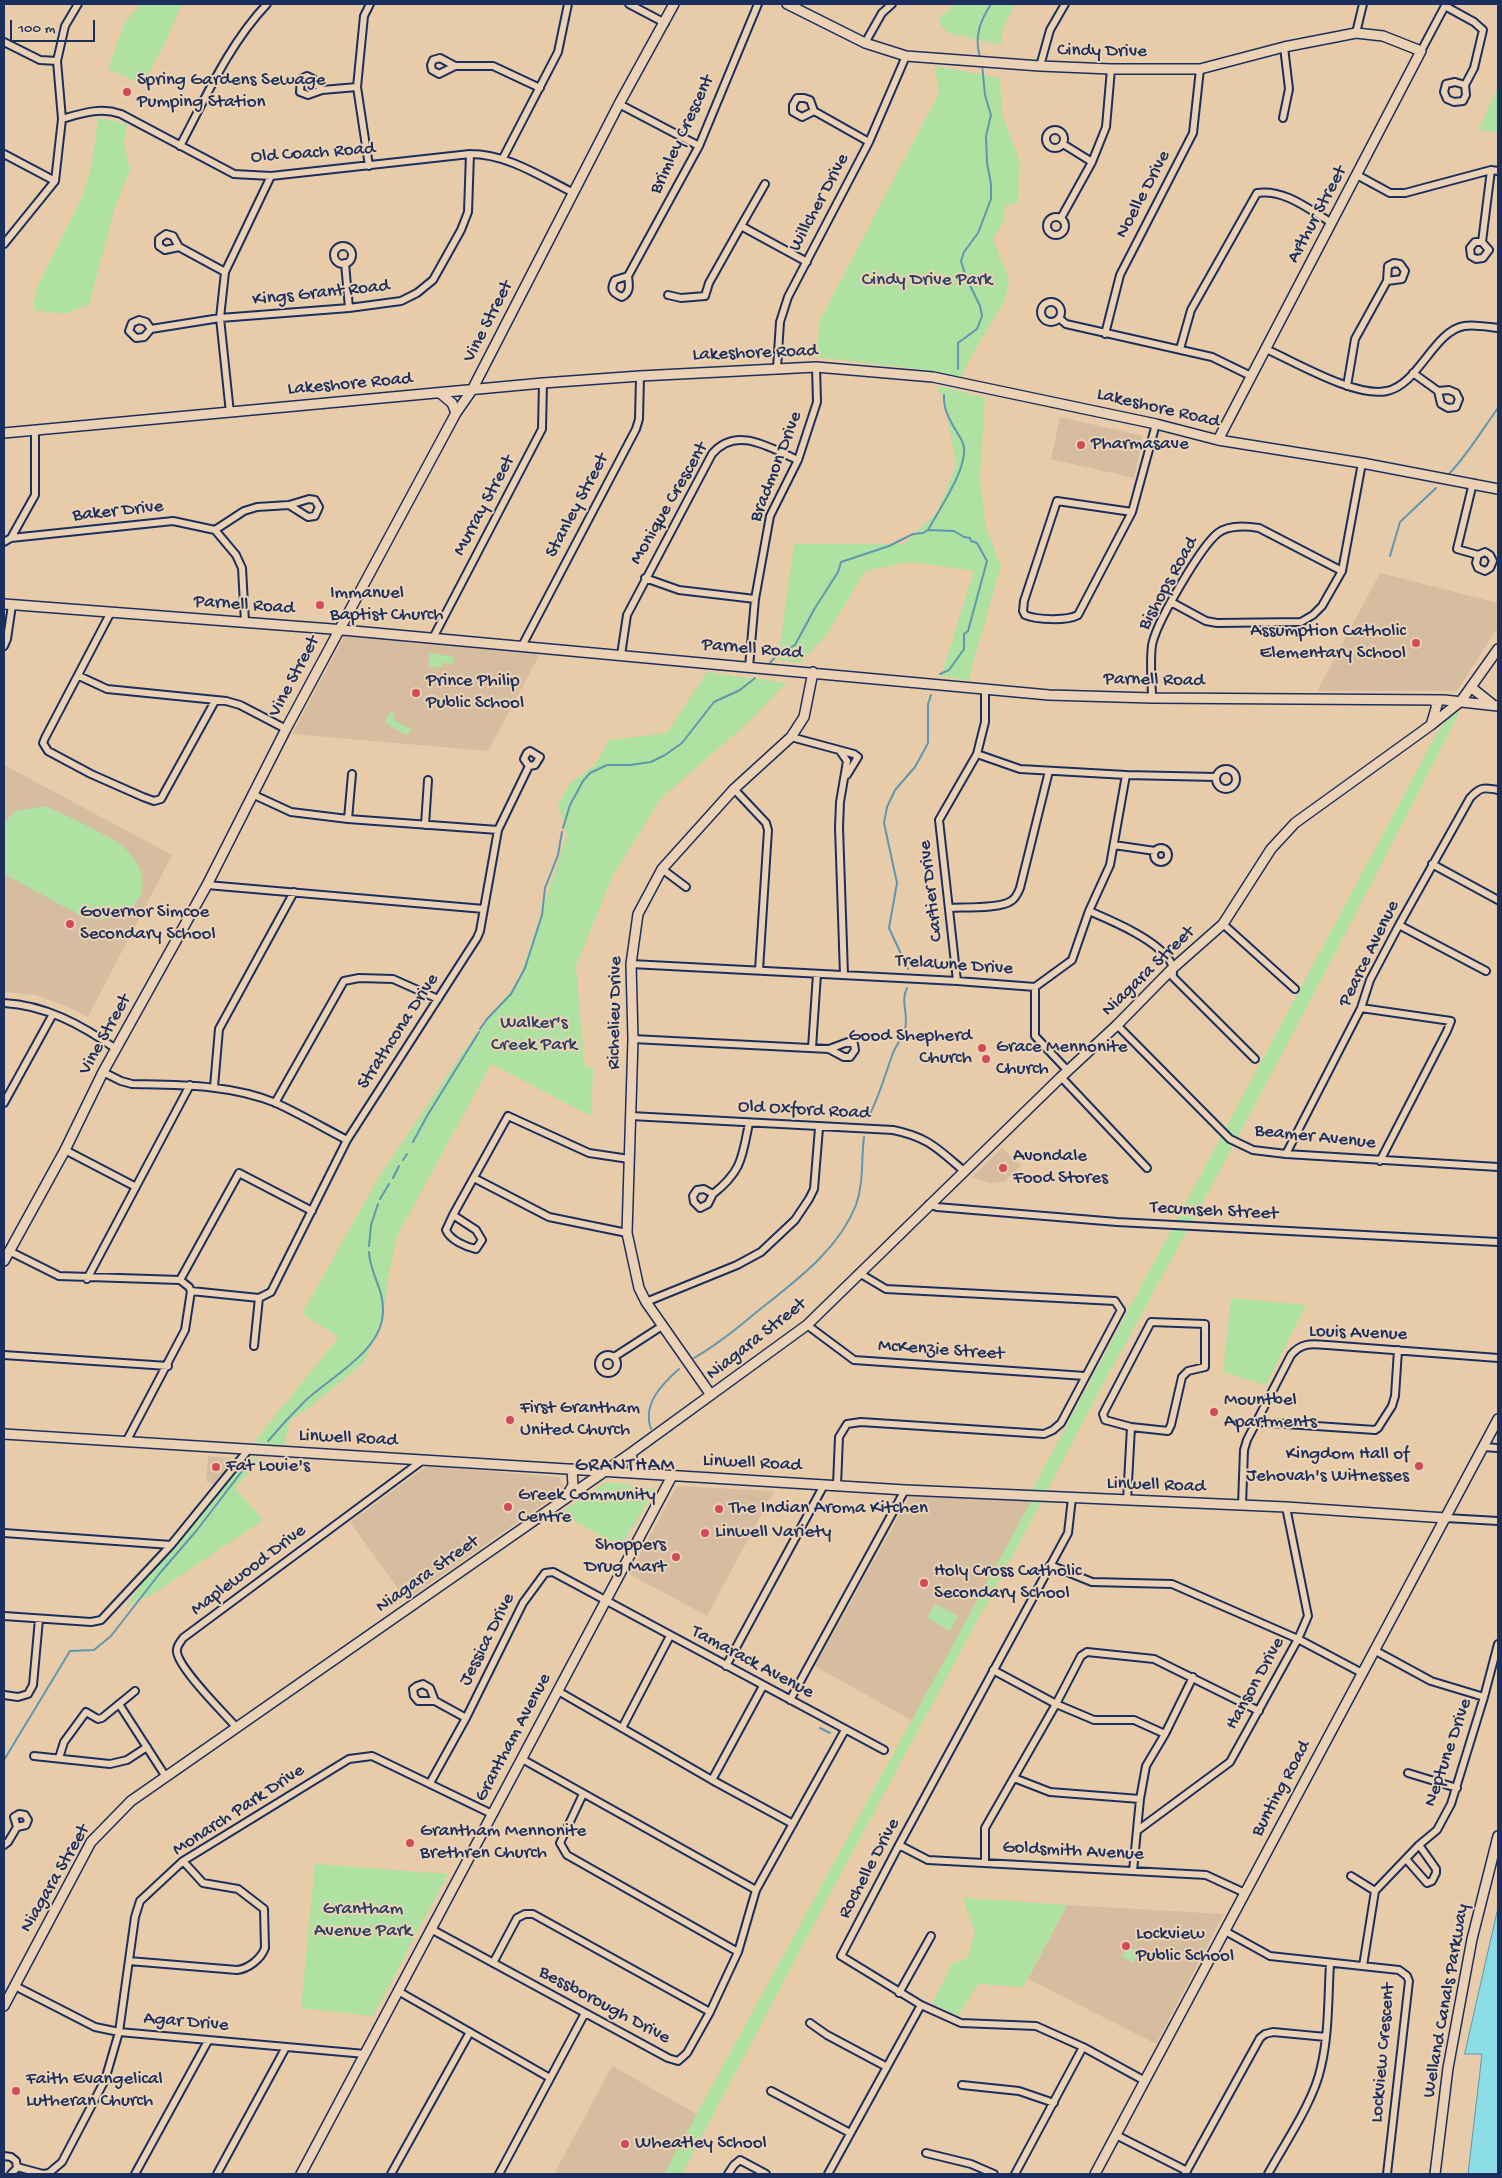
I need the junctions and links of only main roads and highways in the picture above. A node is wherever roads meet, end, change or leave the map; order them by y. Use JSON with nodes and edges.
{"nodes":[{"id":1,"x":674,"y":4,"type":"edge"},
{"id":2,"x":787,"y":4,"type":"edge"},
{"id":3,"x":1421,"y":51,"type":"joint"},
{"id":4,"x":483,"y":370,"type":"junction"},
{"id":5,"x":501,"y":388,"type":"junction"},
{"id":6,"x":472,"y":390,"type":"junction"},
{"id":7,"x":440,"y":393,"type":"junction"},
{"id":8,"x":456,"y":413,"type":"junction"},
{"id":9,"x":4,"y":433,"type":"edge"},
{"id":10,"x":1218,"y":440,"type":"junction"},
{"id":11,"x":1498,"y":489,"type":"edge"},
{"id":12,"x":8,"y":605,"type":"edge"},
{"id":13,"x":340,"y":630,"type":"junction"},
{"id":14,"x":1498,"y":649,"type":"edge"},
{"id":15,"x":813,"y":672,"type":"junction"},
{"id":16,"x":1472,"y":688,"type":"junction"},
{"id":17,"x":1433,"y":700,"type":"junction"},
{"id":18,"x":1460,"y":702,"type":"junction"},
{"id":19,"x":1496,"y":706,"type":"edge"},
{"id":20,"x":1431,"y":725,"type":"junction"},
{"id":21,"x":4,"y":1261,"type":"edge"},
{"id":22,"x":711,"y":1395,"type":"junction"},
{"id":23,"x":1498,"y":1418,"type":"edge"},
{"id":24,"x":4,"y":1434,"type":"edge"},
{"id":25,"x":631,"y":1453,"type":"junction"},
{"id":26,"x":572,"y":1469,"type":"junction"},
{"id":27,"x":603,"y":1472,"type":"junction"},
{"id":28,"x":655,"y":1475,"type":"junction"},
{"id":29,"x":672,"y":1476,"type":"junction"},
{"id":30,"x":565,"y":1499,"type":"junction"},
{"id":31,"x":1446,"y":1518,"type":"junction"},
{"id":32,"x":1498,"y":1836,"type":"edge"},
{"id":33,"x":4,"y":2006,"type":"edge"},
{"id":34,"x":301,"y":2174,"type":"edge"},
{"id":35,"x":1095,"y":2174,"type":"edge"},
{"id":36,"x":1435,"y":2174,"type":"edge"}],
"edges":[{"from":1,"to":4,"type":"main road","name":"Vine Street"},
{"from":2,"to":3,"type":"main road","name":"Cindy Drive"},
{"from":3,"to":10,"type":"main road","name":"Arthur Street"},
{"from":4,"to":5,"type":"main road"},
{"from":4,"to":6,"type":"main road","name":"Vine Street"},
{"from":5,"to":6,"type":"main road","name":"Lakeshore Road"},
{"from":5,"to":10,"type":"main road","name":"Lakeshore Road"},
{"from":6,"to":7,"type":"main road","name":"Lakeshore Road"},
{"from":6,"to":8,"type":"main road","name":"Vine Street"},
{"from":7,"to":8,"type":"main road"},
{"from":7,"to":9,"type":"main road","name":"Lakeshore Road"},
{"from":8,"to":13,"type":"main road","name":"Vine Street"},
{"from":10,"to":11,"type":"main road","name":"Lakeshore Road"},
{"from":12,"to":13,"type":"main road","name":"Parnell Road"},
{"from":13,"to":15,"type":"main road","name":"Parnell Road"},
{"from":13,"to":21,"type":"main road","name":"Vine Street"},
{"from":14,"to":16,"type":"main road","name":"Niagara Street"},
{"from":15,"to":17,"type":"main road","name":"Parnell Road"},
{"from":15,"to":22,"type":"main road","name":"Richelieu Drive"},
{"from":16,"to":18,"type":"main road","name":"Niagara Street"},
{"from":16,"to":19,"type":"main road"},
{"from":17,"to":18,"type":"main road","name":"Parnell Road"},
{"from":17,"to":20,"type":"main road"},
{"from":18,"to":19,"type":"main road","name":"Parnell Road"},
{"from":18,"to":20,"type":"main road","name":"Niagara Street"},
{"from":20,"to":22,"type":"main road","name":"Niagara Street"},
{"from":22,"to":25,"type":"main road","name":"Niagara Street"},
{"from":23,"to":31,"type":"main road","name":"Bunting Road"},
{"from":24,"to":26,"type":"main road","name":"Linwell Road"},
{"from":25,"to":27,"type":"main road","name":"Niagara Street"},
{"from":25,"to":28,"type":"main road"},
{"from":26,"to":27,"type":"main road","name":"Linwell Road"},
{"from":26,"to":30,"type":"main road"},
{"from":27,"to":28,"type":"main road","name":"Linwell Road"},
{"from":27,"to":30,"type":"main road","name":"Niagara Street"},
{"from":28,"to":29,"type":"main road","name":"Linwell Road"},
{"from":29,"to":31,"type":"main road","name":"Linwell Road"},
{"from":29,"to":34,"type":"main road","name":"Grantham Avenue"},
{"from":30,"to":33,"type":"main road","name":"Niagara Street"},
{"from":31,"to":35,"type":"main road","name":"Bunting Road"},
{"from":32,"to":36,"type":"main road","name":"Welland Canals Parkway"}]}
